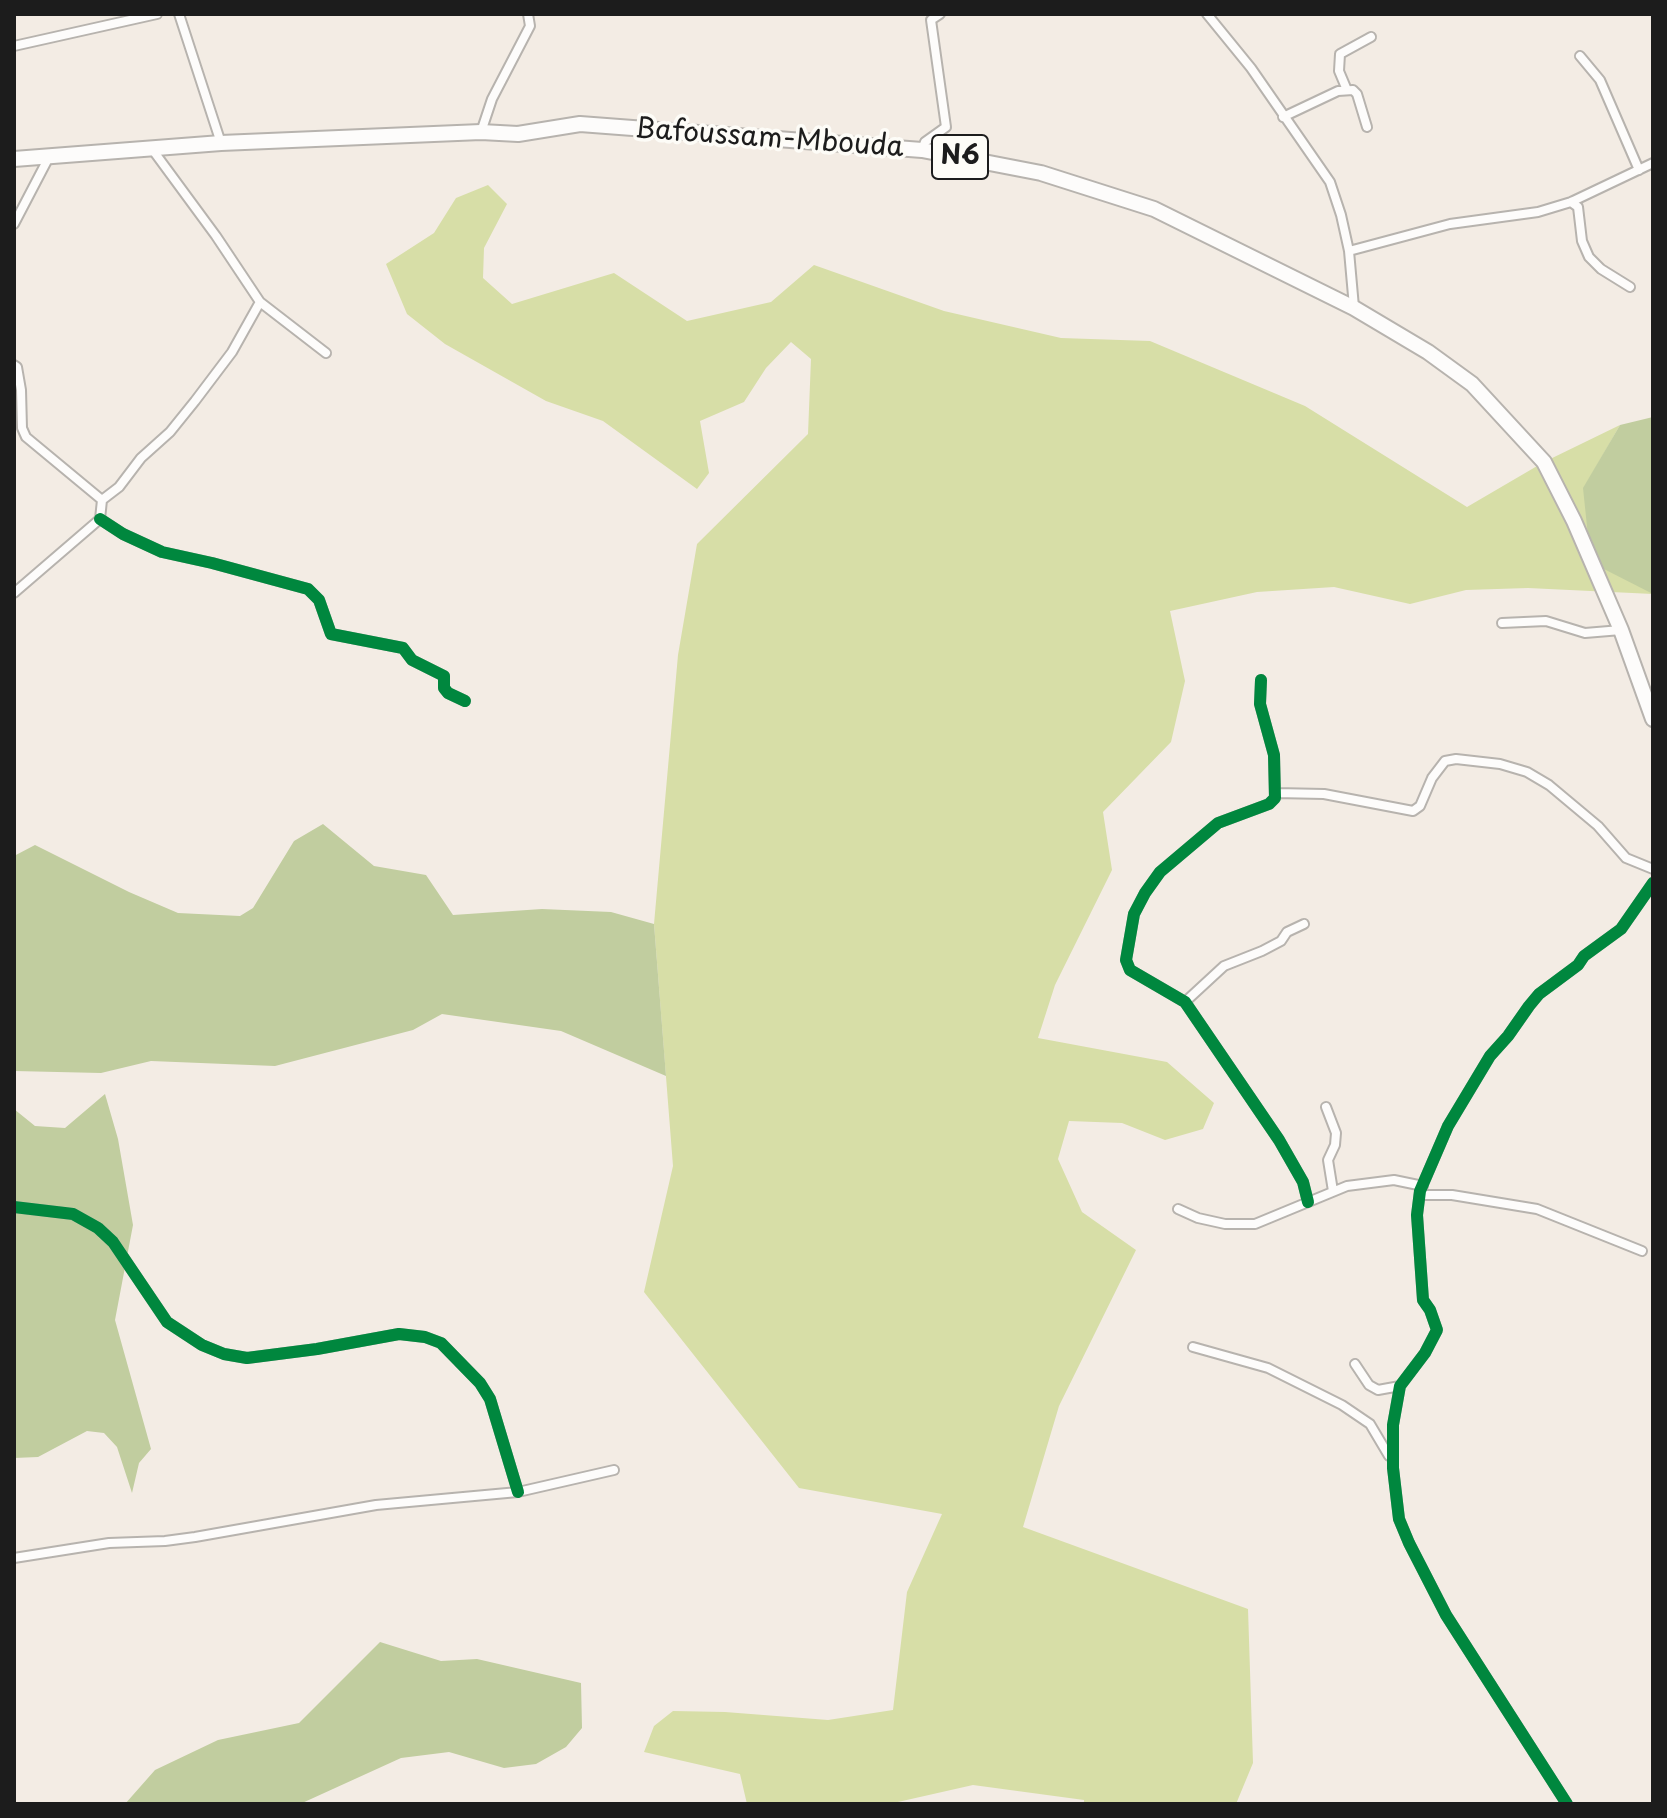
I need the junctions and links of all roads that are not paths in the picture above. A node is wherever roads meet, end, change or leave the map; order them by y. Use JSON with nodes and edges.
{"nodes":[{"id":1,"x":157,"y":14,"type":"edge"},
{"id":2,"x":528,"y":14,"type":"edge"},
{"id":3,"x":940,"y":14,"type":"edge"},
{"id":4,"x":1207,"y":14,"type":"edge"},
{"id":5,"x":182,"y":15,"type":"edge"},
{"id":6,"x":1371,"y":37,"type":"dead end"},
{"id":7,"x":14,"y":46,"type":"edge"},
{"id":8,"x":1580,"y":56,"type":"dead end"},
{"id":9,"x":1347,"y":90,"type":"junction"},
{"id":10,"x":1283,"y":117,"type":"junction"},
{"id":11,"x":1367,"y":127,"type":"dead end"},
{"id":12,"x":481,"y":132,"type":"junction"},
{"id":13,"x":221,"y":143,"type":"junction"},
{"id":14,"x":152,"y":149,"type":"junction"},
{"id":15,"x":922,"y":150,"type":"junction"},
{"id":16,"x":49,"y":156,"type":"junction"},
{"id":17,"x":14,"y":159,"type":"edge"},
{"id":18,"x":1653,"y":163,"type":"edge"},
{"id":19,"x":1639,"y":170,"type":"junction"},
{"id":20,"x":1571,"y":202,"type":"junction"},
{"id":21,"x":14,"y":224,"type":"edge"},
{"id":22,"x":1349,"y":251,"type":"junction"},
{"id":23,"x":1630,"y":287,"type":"dead end"},
{"id":24,"x":260,"y":302,"type":"junction"},
{"id":25,"x":1354,"y":308,"type":"junction"},
{"id":26,"x":326,"y":353,"type":"dead end"},
{"id":27,"x":14,"y":365,"type":"edge"},
{"id":28,"x":102,"y":500,"type":"junction"},
{"id":29,"x":100,"y":519,"type":"junction"},
{"id":30,"x":14,"y":593,"type":"edge"},
{"id":31,"x":1502,"y":623,"type":"dead end"},
{"id":32,"x":1621,"y":630,"type":"junction"},
{"id":33,"x":1261,"y":680,"type":"dead end"},
{"id":34,"x":465,"y":701,"type":"dead end"},
{"id":35,"x":1653,"y":719,"type":"edge"},
{"id":36,"x":1276,"y":793,"type":"junction"},
{"id":37,"x":1653,"y":869,"type":"edge"},
{"id":38,"x":1653,"y":883,"type":"edge"},
{"id":39,"x":1304,"y":924,"type":"dead end"},
{"id":40,"x":1185,"y":1002,"type":"junction"},
{"id":41,"x":1326,"y":1107,"type":"dead end"},
{"id":42,"x":1421,"y":1190,"type":"junction"},
{"id":43,"x":1333,"y":1191,"type":"junction"},
{"id":44,"x":1308,"y":1202,"type":"junction"},
{"id":45,"x":14,"y":1207,"type":"edge"},
{"id":46,"x":1178,"y":1209,"type":"dead end"},
{"id":47,"x":1642,"y":1251,"type":"dead end"},
{"id":48,"x":1193,"y":1347,"type":"dead end"},
{"id":49,"x":1355,"y":1364,"type":"dead end"},
{"id":50,"x":1400,"y":1386,"type":"junction"},
{"id":51,"x":1392,"y":1464,"type":"junction"},
{"id":52,"x":614,"y":1470,"type":"dead end"},
{"id":53,"x":518,"y":1492,"type":"junction"},
{"id":54,"x":14,"y":1558,"type":"edge"},
{"id":55,"x":1567,"y":1804,"type":"edge"}],
"edges":[{"from":1,"to":7,"type":"street"},
{"from":2,"to":12,"type":"street"},
{"from":3,"to":15,"type":"street"},
{"from":4,"to":10,"type":"street"},
{"from":5,"to":13,"type":"street"},
{"from":6,"to":9,"type":"street"},
{"from":8,"to":19,"type":"street"},
{"from":9,"to":10,"type":"street"},
{"from":9,"to":11,"type":"street"},
{"from":10,"to":22,"type":"street"},
{"from":12,"to":13,"type":"highway","name":"Bafoussam-Mbouda","number":"N6"},
{"from":12,"to":15,"type":"highway","name":"Bafoussam-Mbouda","number":"N6"},
{"from":13,"to":14,"type":"highway","name":"Bafoussam-Mbouda","number":"N6"},
{"from":14,"to":16,"type":"highway","name":"Bafoussam-Mbouda","number":"N6"},
{"from":14,"to":24,"type":"street"},
{"from":15,"to":25,"type":"highway","name":"Bafoussam-Mbouda","number":"N6"},
{"from":16,"to":17,"type":"highway","name":"Bafoussam-Mbouda","number":"N6"},
{"from":16,"to":21,"type":"street"},
{"from":18,"to":19,"type":"street"},
{"from":19,"to":20,"type":"street"},
{"from":20,"to":22,"type":"street"},
{"from":20,"to":23,"type":"street"},
{"from":22,"to":25,"type":"street"},
{"from":24,"to":26,"type":"street"},
{"from":24,"to":28,"type":"street"},
{"from":25,"to":32,"type":"highway","name":"Bafoussam-Mbouda","number":"N6"},
{"from":27,"to":28,"type":"street"},
{"from":28,"to":29,"type":"street"},
{"from":29,"to":30,"type":"street"},
{"from":29,"to":34,"type":"street"},
{"from":31,"to":32,"type":"street"},
{"from":32,"to":35,"type":"highway","name":"Bafoussam-Mbouda","number":"N6"},
{"from":33,"to":36,"type":"street"},
{"from":36,"to":37,"type":"street"},
{"from":36,"to":40,"type":"street"},
{"from":38,"to":42,"type":"street"},
{"from":39,"to":40,"type":"street"},
{"from":40,"to":44,"type":"street"},
{"from":41,"to":43,"type":"street"},
{"from":42,"to":43,"type":"street"},
{"from":42,"to":47,"type":"street"},
{"from":42,"to":50,"type":"street"},
{"from":43,"to":44,"type":"street"},
{"from":44,"to":46,"type":"street"},
{"from":45,"to":53,"type":"street"},
{"from":48,"to":51,"type":"street"},
{"from":49,"to":50,"type":"street"},
{"from":50,"to":51,"type":"street"},
{"from":51,"to":55,"type":"street"},
{"from":52,"to":53,"type":"street"},
{"from":53,"to":54,"type":"street"}]}
